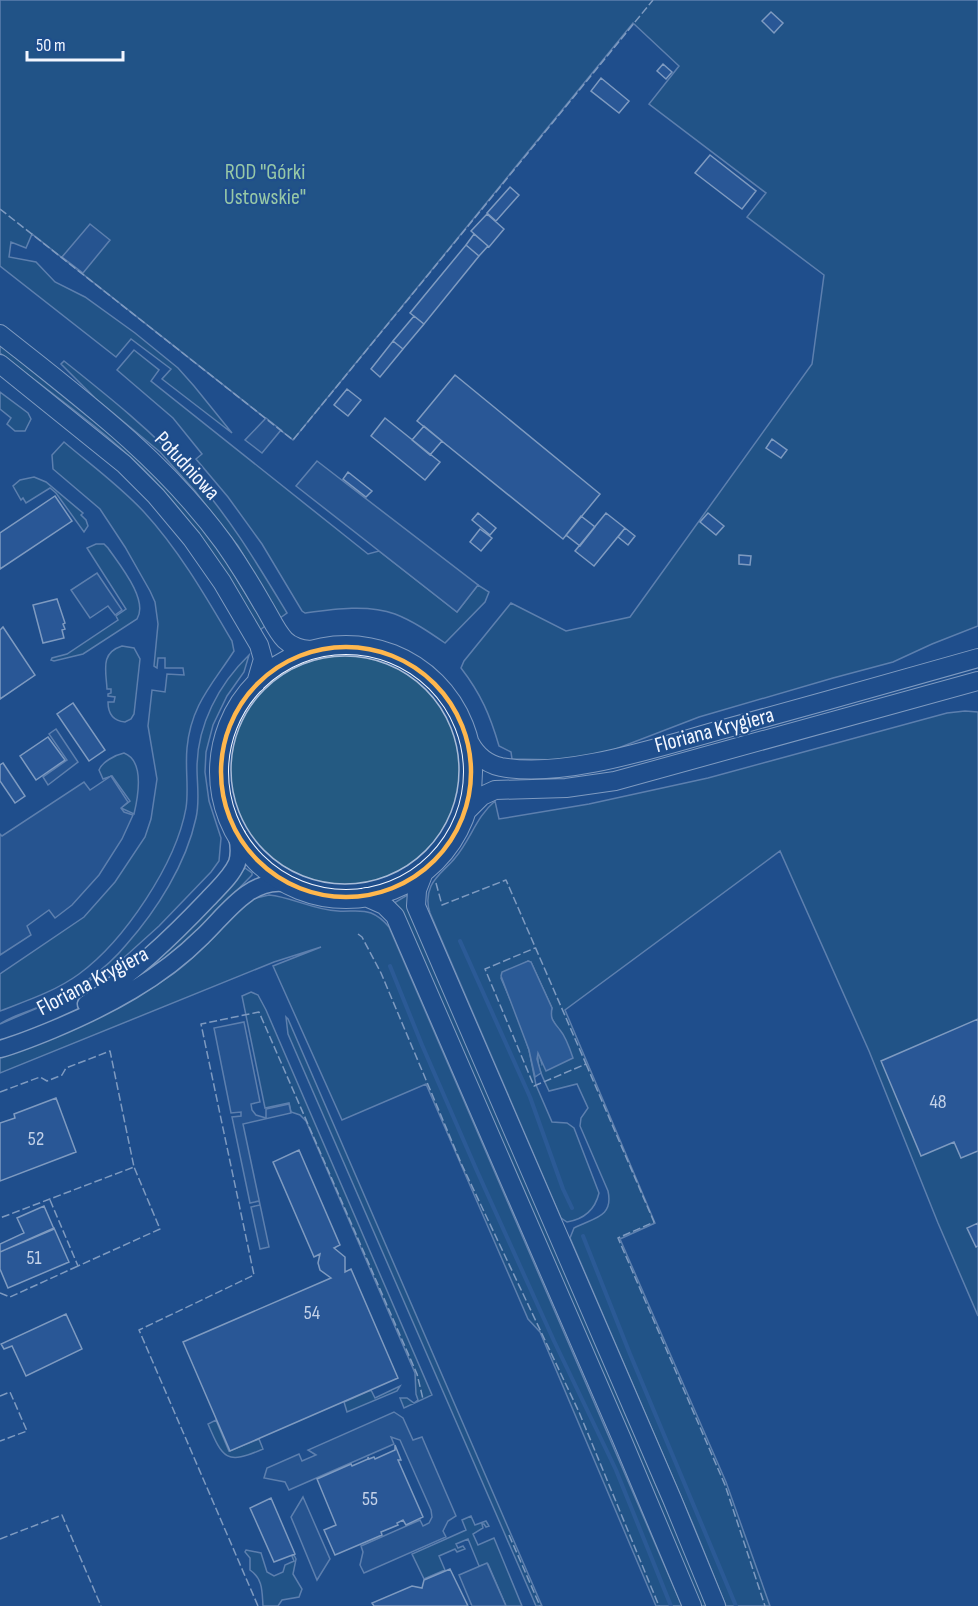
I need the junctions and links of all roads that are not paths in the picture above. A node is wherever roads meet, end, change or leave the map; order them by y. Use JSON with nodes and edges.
{"nodes":[{"id":1,"x":0,"y":334,"type":"edge"},
{"id":2,"x":0,"y":364,"type":"edge"},
{"id":3,"x":310,"y":650,"type":"junction"},
{"id":4,"x":978,"y":658,"type":"edge"},
{"id":5,"x":978,"y":681,"type":"edge"},
{"id":6,"x":256,"y":683,"type":"junction"},
{"id":7,"x":470,"y":743,"type":"junction"},
{"id":8,"x":466,"y":812,"type":"junction"},
{"id":9,"x":237,"y":836,"type":"junction"},
{"id":10,"x":424,"y":872,"type":"junction"},
{"id":11,"x":284,"y":883,"type":"junction"},
{"id":12,"x":366,"y":897,"type":"junction"},
{"id":13,"x":0,"y":1043,"type":"edge"},
{"id":14,"x":0,"y":1049,"type":"edge"},
{"id":15,"x":692,"y":1606,"type":"edge"},
{"id":16,"x":717,"y":1606,"type":"edge"}],
"edges":[{"from":1,"to":3,"type":"main road","name":"Południowa"},
{"from":2,"to":6,"type":"main road","name":"Południowa"},
{"from":3,"to":6,"type":"main road"},
{"from":3,"to":7,"type":"main road"},
{"from":4,"to":7,"type":"main road","name":"Floriana Krygiera"},
{"from":5,"to":8,"type":"main road","name":"Floriana Krygiera"},
{"from":6,"to":9,"type":"main road"},
{"from":7,"to":8,"type":"main road"},
{"from":8,"to":10,"type":"main road"},
{"from":9,"to":11,"type":"main road"},
{"from":9,"to":13,"type":"street","name":"Floriana Krygiera"},
{"from":10,"to":12,"type":"main road"},
{"from":10,"to":16,"type":"main road"},
{"from":11,"to":12,"type":"main road"},
{"from":11,"to":14,"type":"street","name":"Floriana Krygiera"},
{"from":12,"to":15,"type":"main road"}]}
